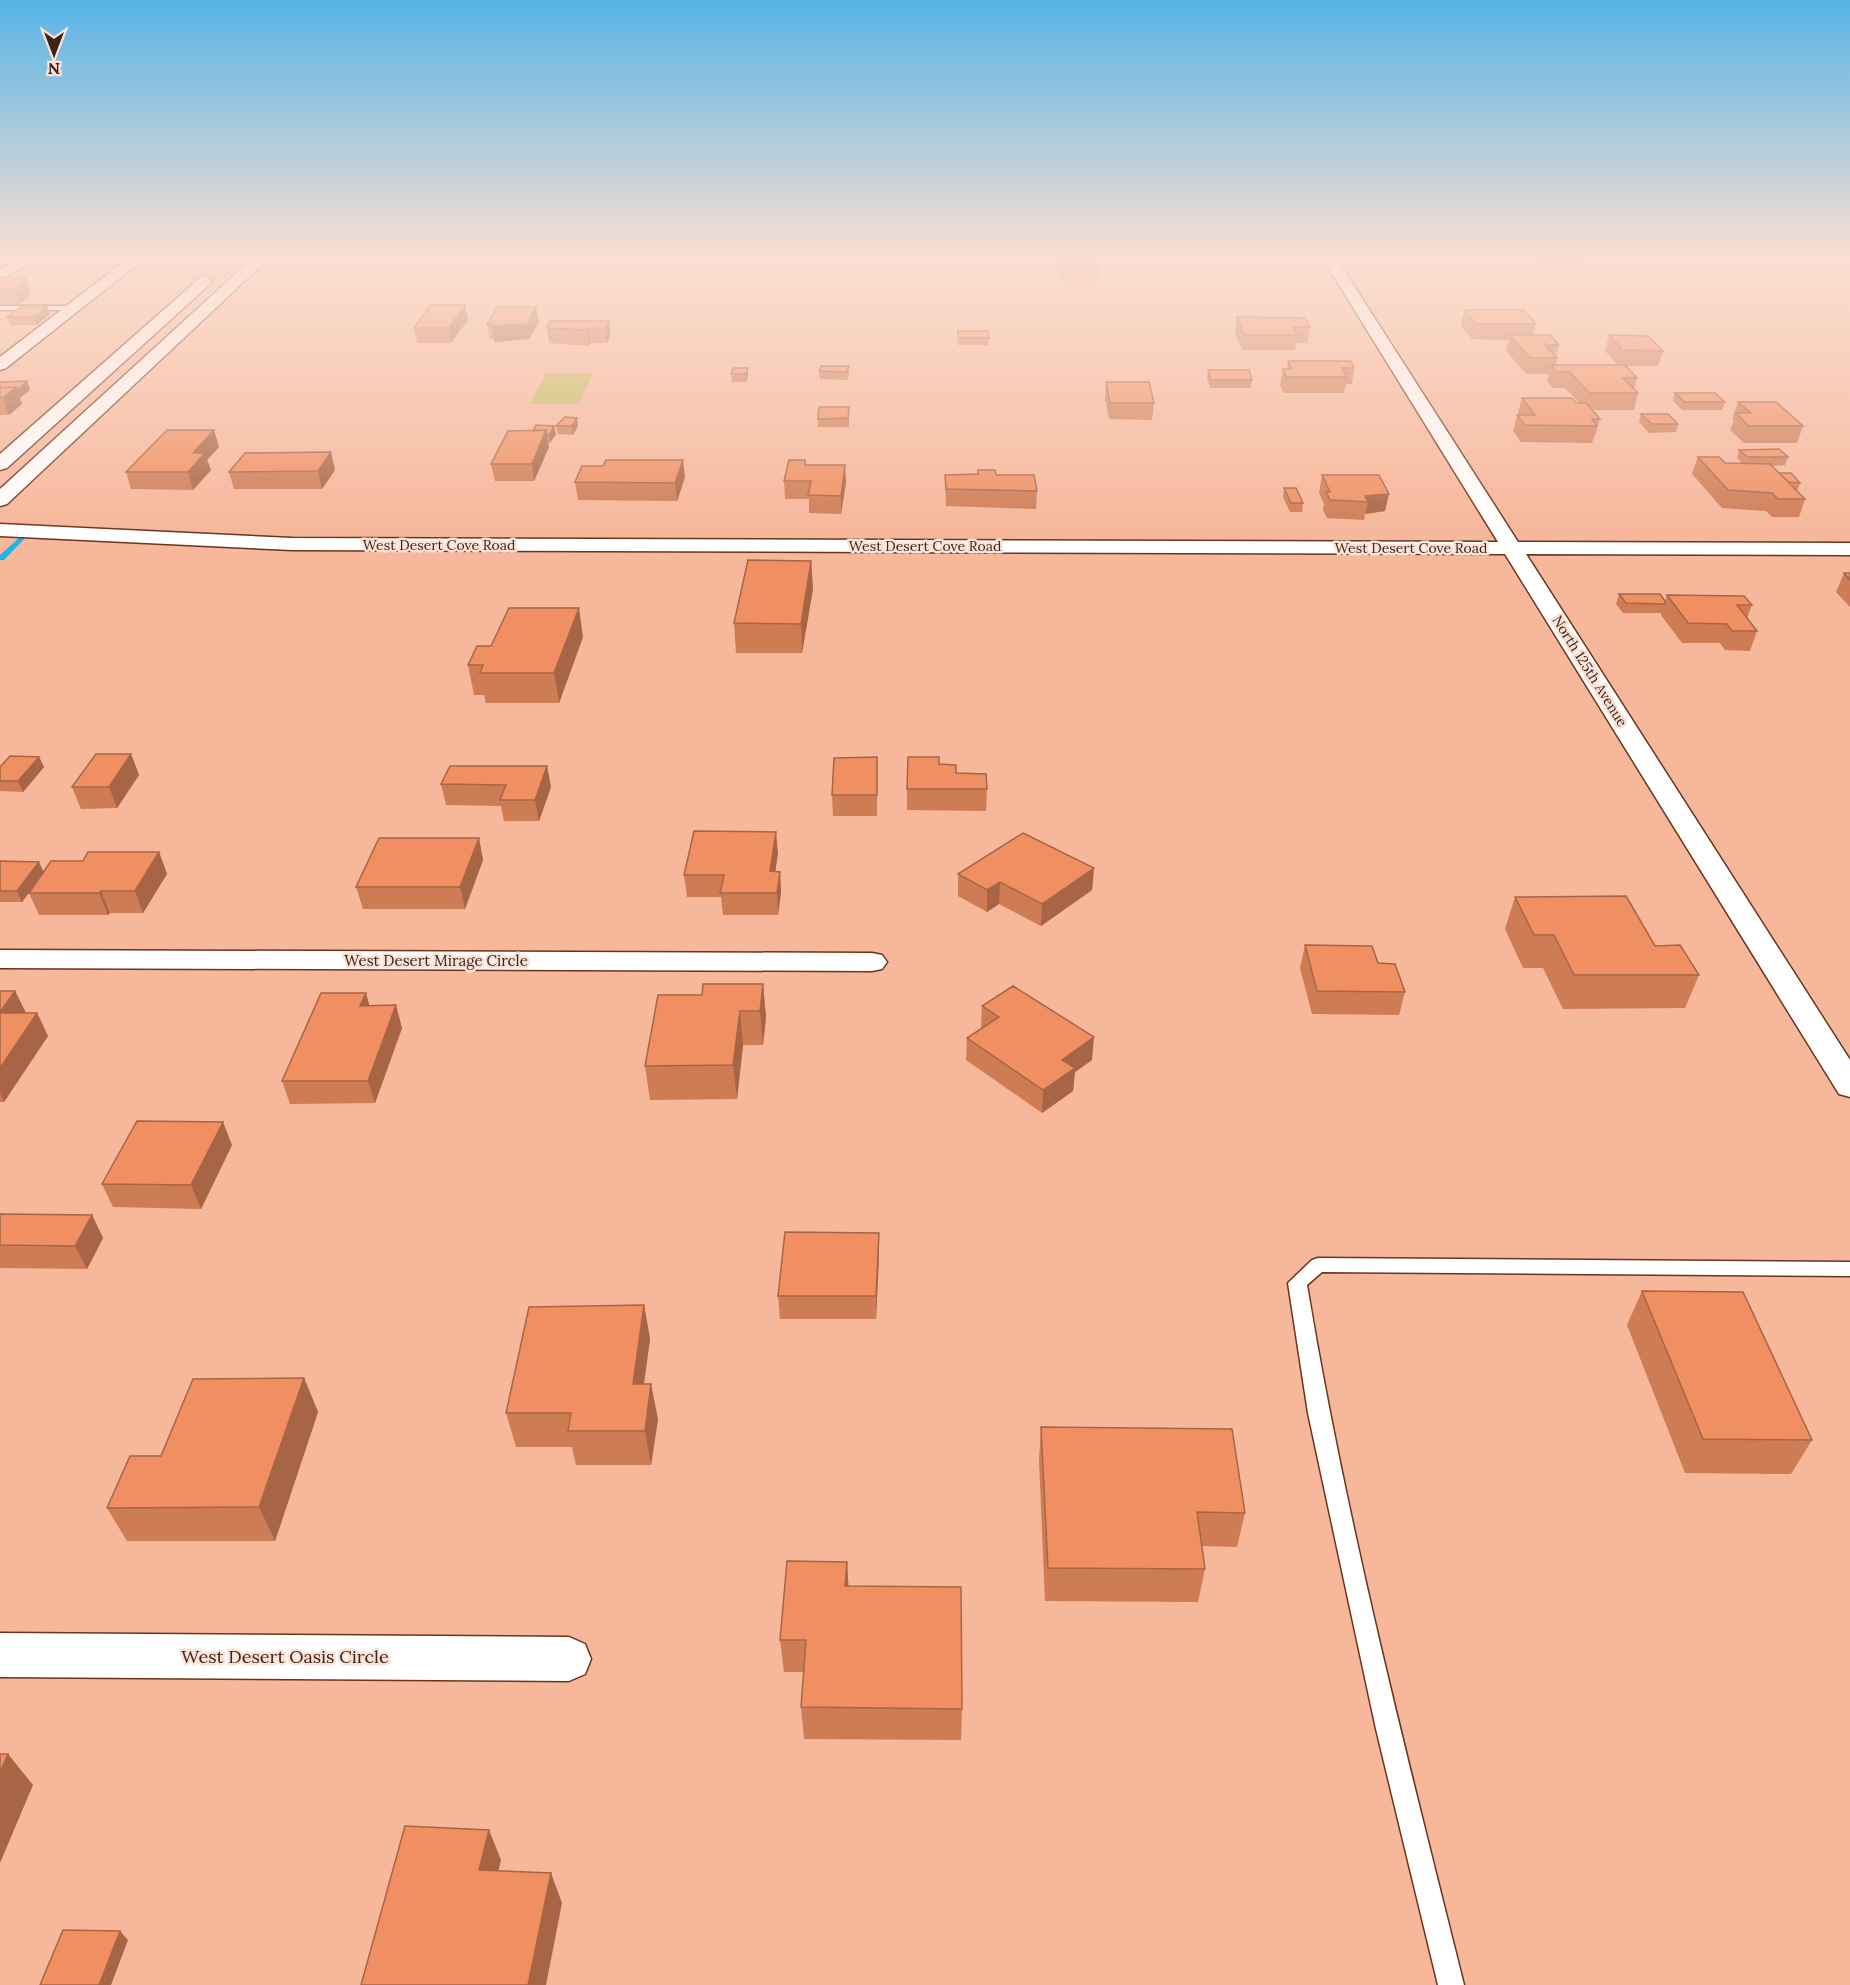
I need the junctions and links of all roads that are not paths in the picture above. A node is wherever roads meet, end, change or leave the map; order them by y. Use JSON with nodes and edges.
{"nodes":[{"id":1,"x":18,"y":351,"type":"edge"},
{"id":2,"x":127,"y":351,"type":"edge"},
{"id":3,"x":162,"y":351,"type":"edge"},
{"id":4,"x":1388,"y":351,"type":"edge"},
{"id":5,"x":0,"y":365,"type":"edge"},
{"id":6,"x":0,"y":464,"type":"edge"},
{"id":7,"x":0,"y":500,"type":"edge"},
{"id":8,"x":0,"y":530,"type":"edge"},
{"id":9,"x":1514,"y":548,"type":"junction"},
{"id":10,"x":1850,"y":549,"type":"edge"},
{"id":11,"x":0,"y":959,"type":"edge"},
{"id":12,"x":872,"y":962,"type":"dead end"},
{"id":13,"x":1850,"y":1086,"type":"edge"},
{"id":14,"x":1850,"y":1269,"type":"edge"},
{"id":15,"x":0,"y":1655,"type":"edge"},
{"id":16,"x":569,"y":1659,"type":"dead end"},
{"id":17,"x":1451,"y":1985,"type":"edge"}],
"edges":[{"from":1,"to":5,"type":"street"},
{"from":2,"to":6,"type":"main road"},
{"from":3,"to":7,"type":"main road"},
{"from":4,"to":9,"type":"street","name":"North 125th Avenue"},
{"from":8,"to":9,"type":"street","name":"West Desert Cove Road"},
{"from":9,"to":10,"type":"street","name":"West Desert Cove Road"},
{"from":9,"to":13,"type":"street","name":"North 125th Avenue"},
{"from":11,"to":12,"type":"street","name":"West Desert Mirage Circle"},
{"from":14,"to":17,"type":"lane"},
{"from":15,"to":16,"type":"street","name":"West Desert Oasis Circle"}]}
